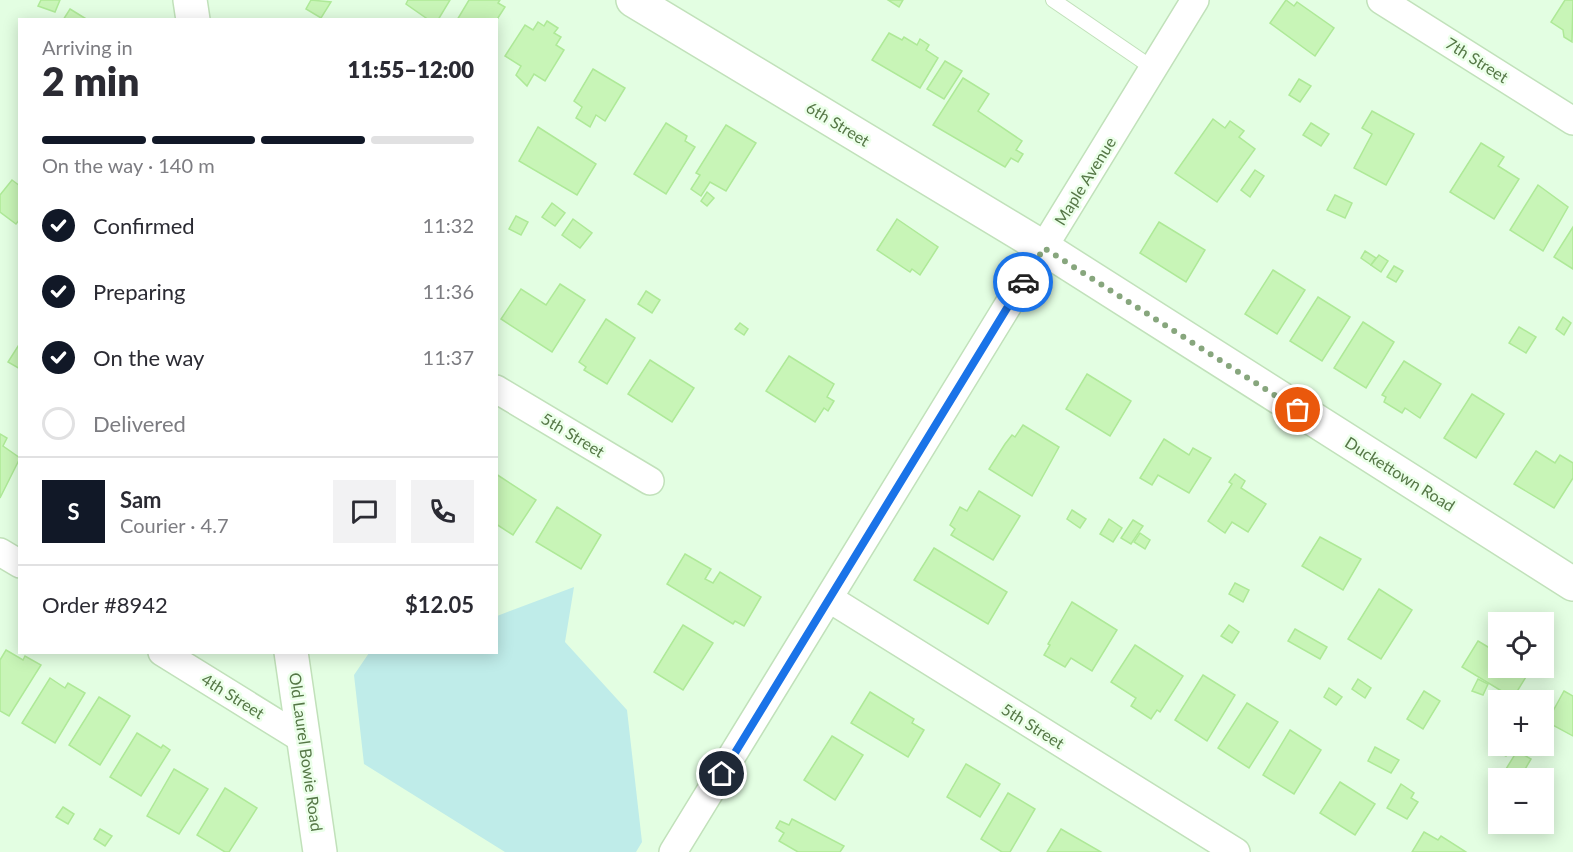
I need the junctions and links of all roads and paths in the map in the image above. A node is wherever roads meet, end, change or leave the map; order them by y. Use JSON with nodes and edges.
{"nodes":[{"id":1,"x":190,"y":0,"type":"edge"},
{"id":2,"x":633,"y":0,"type":"edge"},
{"id":3,"x":1053,"y":0,"type":"edge"},
{"id":4,"x":1381,"y":0,"type":"edge"},
{"id":5,"x":1187,"y":3,"type":"edge"},
{"id":6,"x":192,"y":18,"type":"edge"},
{"id":7,"x":1154,"y":69,"type":"junction"},
{"id":8,"x":1573,"y":121,"type":"edge"},
{"id":9,"x":1044,"y":248,"type":"junction"},
{"id":10,"x":498,"y":390,"type":"edge"},
{"id":11,"x":650,"y":481,"type":"dead end"},
{"id":12,"x":0,"y":552,"type":"edge"},
{"id":13,"x":18,"y":563,"type":"edge"},
{"id":14,"x":1573,"y":584,"type":"edge"},
{"id":15,"x":830,"y":600,"type":"junction"},
{"id":16,"x":165,"y":654,"type":"edge"},
{"id":17,"x":291,"y":654,"type":"edge"},
{"id":18,"x":304,"y":740,"type":"junction"},
{"id":19,"x":320,"y":852,"type":"edge"},
{"id":20,"x":673,"y":852,"type":"edge"},
{"id":21,"x":1236,"y":852,"type":"edge"}],
"edges":[{"from":1,"to":6,"type":"street"},
{"from":2,"to":9,"type":"street","name":"6th Street"},
{"from":3,"to":7,"type":"lane"},
{"from":4,"to":8,"type":"street","name":"7th Street"},
{"from":5,"to":7,"type":"street","name":"Maple Avenue"},
{"from":7,"to":9,"type":"street","name":"Maple Avenue"},
{"from":9,"to":14,"type":"street","name":"Duckettown Road"},
{"from":9,"to":15,"type":"street","name":"Maple Avenue"},
{"from":10,"to":11,"type":"street","name":"5th Street"},
{"from":12,"to":13,"type":"street"},
{"from":15,"to":20,"type":"street","name":"Maple Avenue"},
{"from":15,"to":21,"type":"street","name":"5th Street"},
{"from":16,"to":18,"type":"street","name":"4th Street"},
{"from":17,"to":18,"type":"street","name":"Old Laurel Bowie Road"},
{"from":18,"to":19,"type":"street","name":"Old Laurel Bowie Road"}]}
